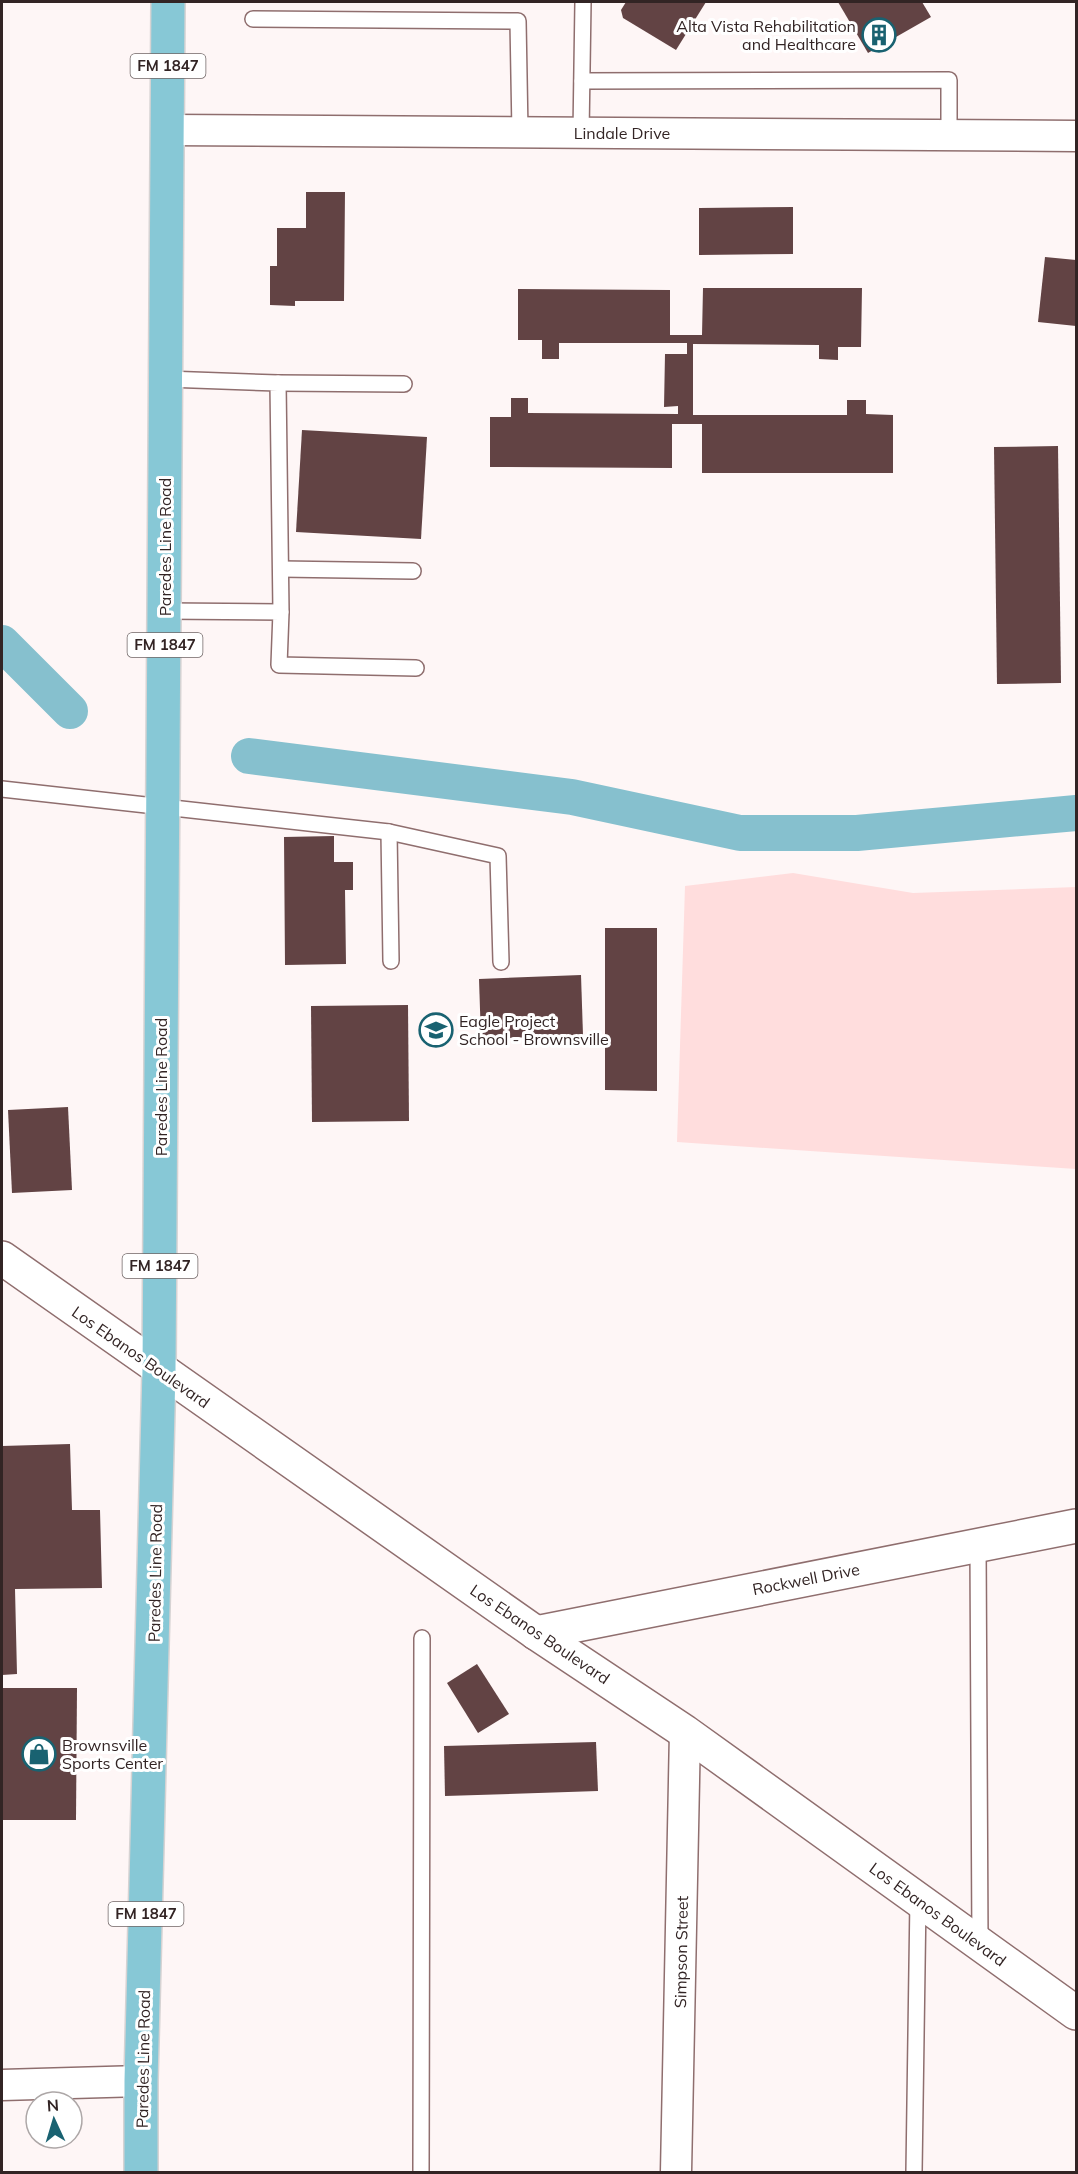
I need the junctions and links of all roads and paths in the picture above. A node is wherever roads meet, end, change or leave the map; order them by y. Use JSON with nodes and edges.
{"nodes":[{"id":1,"x":168,"y":2,"type":"edge"},
{"id":2,"x":583,"y":2,"type":"edge"},
{"id":3,"x":253,"y":19,"type":"dead end"},
{"id":4,"x":582,"y":81,"type":"junction"},
{"id":5,"x":167,"y":130,"type":"junction"},
{"id":6,"x":520,"y":132,"type":"junction"},
{"id":7,"x":581,"y":133,"type":"junction"},
{"id":8,"x":949,"y":135,"type":"junction"},
{"id":9,"x":1077,"y":136,"type":"edge"},
{"id":10,"x":166,"y":379,"type":"junction"},
{"id":11,"x":278,"y":383,"type":"junction"},
{"id":12,"x":404,"y":384,"type":"dead end"},
{"id":13,"x":281,"y":569,"type":"junction"},
{"id":14,"x":413,"y":571,"type":"dead end"},
{"id":15,"x":165,"y":611,"type":"junction"},
{"id":16,"x":281,"y":612,"type":"junction"},
{"id":17,"x":416,"y":668,"type":"dead end"},
{"id":18,"x":2,"y":789,"type":"edge"},
{"id":19,"x":163,"y":806,"type":"junction"},
{"id":20,"x":389,"y":832,"type":"junction"},
{"id":21,"x":391,"y":961,"type":"dead end"},
{"id":22,"x":501,"y":962,"type":"dead end"},
{"id":23,"x":2,"y":1258,"type":"edge"},
{"id":24,"x":159,"y":1370,"type":"junction"},
{"id":25,"x":1077,"y":1526,"type":"edge"},
{"id":26,"x":978,"y":1545,"type":"junction"},
{"id":27,"x":536,"y":1633,"type":"junction"},
{"id":28,"x":422,"y":1638,"type":"dead end"},
{"id":29,"x":685,"y":1732,"type":"junction"},
{"id":30,"x":918,"y":1899,"type":"junction"},
{"id":31,"x":980,"y":1944,"type":"junction"},
{"id":32,"x":1077,"y":2013,"type":"edge"},
{"id":33,"x":141,"y":2081,"type":"junction"},
{"id":34,"x":2,"y":2085,"type":"edge"},
{"id":35,"x":141,"y":2172,"type":"edge"},
{"id":36,"x":421,"y":2172,"type":"edge"},
{"id":37,"x":676,"y":2172,"type":"edge"},
{"id":38,"x":914,"y":2172,"type":"edge"}],
"edges":[{"from":1,"to":5,"type":"main road","name":"Paredes Line Road","number":"FM 1847"},
{"from":2,"to":4,"type":"lane"},
{"from":3,"to":6,"type":"lane"},
{"from":4,"to":7,"type":"lane"},
{"from":4,"to":8,"type":"lane"},
{"from":5,"to":6,"type":"street","name":"Lindale Drive"},
{"from":5,"to":10,"type":"main road","name":"Paredes Line Road","number":"FM 1847"},
{"from":6,"to":7,"type":"street","name":"Lindale Drive"},
{"from":7,"to":8,"type":"street","name":"Lindale Drive"},
{"from":8,"to":9,"type":"street","name":"Lindale Drive"},
{"from":10,"to":11,"type":"lane"},
{"from":10,"to":15,"type":"main road","name":"Paredes Line Road","number":"FM 1847"},
{"from":11,"to":12,"type":"lane"},
{"from":11,"to":13,"type":"lane"},
{"from":13,"to":14,"type":"lane"},
{"from":13,"to":16,"type":"lane"},
{"from":15,"to":16,"type":"lane"},
{"from":15,"to":19,"type":"main road","name":"Paredes Line Road","number":"FM 1847"},
{"from":16,"to":17,"type":"lane"},
{"from":18,"to":19,"type":"lane"},
{"from":19,"to":20,"type":"lane"},
{"from":19,"to":24,"type":"main road","name":"Paredes Line Road","number":"FM 1847"},
{"from":20,"to":21,"type":"lane"},
{"from":20,"to":22,"type":"lane"},
{"from":23,"to":24,"type":"street","name":"Los Ebanos Boulevard"},
{"from":24,"to":27,"type":"street","name":"Los Ebanos Boulevard"},
{"from":24,"to":33,"type":"main road","name":"Paredes Line Road","number":"FM 1847"},
{"from":25,"to":26,"type":"street","name":"Rockwell Drive"},
{"from":26,"to":27,"type":"street","name":"Rockwell Drive"},
{"from":26,"to":31,"type":"lane"},
{"from":27,"to":29,"type":"street","name":"Los Ebanos Boulevard"},
{"from":28,"to":36,"type":"lane"},
{"from":29,"to":30,"type":"street","name":"Los Ebanos Boulevard"},
{"from":29,"to":37,"type":"street","name":"Simpson Street"},
{"from":30,"to":31,"type":"street","name":"Los Ebanos Boulevard"},
{"from":30,"to":38,"type":"lane"},
{"from":31,"to":32,"type":"street","name":"Los Ebanos Boulevard"},
{"from":33,"to":34,"type":"street"},
{"from":33,"to":35,"type":"main road","name":"Paredes Line Road","number":"FM 1847"}]}
